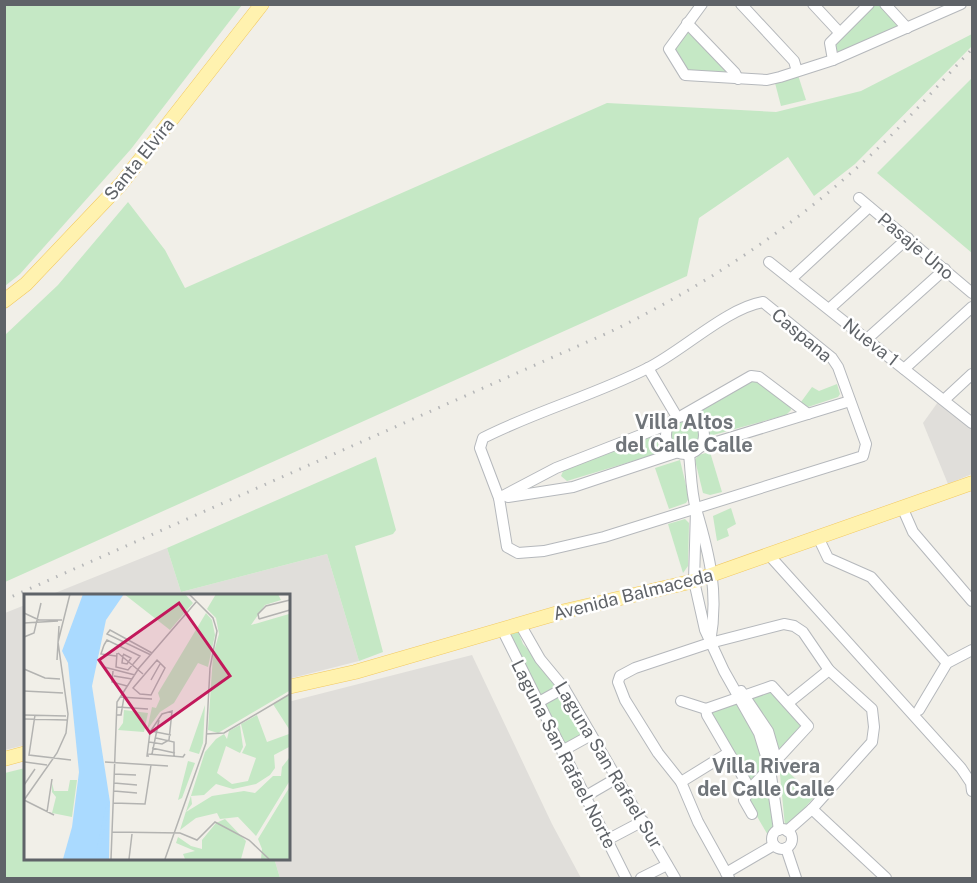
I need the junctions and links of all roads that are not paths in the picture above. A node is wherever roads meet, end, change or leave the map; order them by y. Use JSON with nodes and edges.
{"nodes":[{"id":1,"x":262,"y":4,"type":"edge"},
{"id":2,"x":702,"y":4,"type":"edge"},
{"id":3,"x":741,"y":4,"type":"edge"},
{"id":4,"x":813,"y":4,"type":"edge"},
{"id":5,"x":869,"y":4,"type":"edge"},
{"id":6,"x":885,"y":4,"type":"edge"},
{"id":7,"x":959,"y":5,"type":"edge"},
{"id":8,"x":687,"y":23,"type":"junction"},
{"id":9,"x":907,"y":28,"type":"junction"},
{"id":10,"x":839,"y":32,"type":"junction"},
{"id":11,"x":834,"y":60,"type":"junction"},
{"id":12,"x":797,"y":71,"type":"junction"},
{"id":13,"x":738,"y":79,"type":"junction"},
{"id":14,"x":859,"y":198,"type":"dead end"},
{"id":15,"x":869,"y":207,"type":"junction"},
{"id":16,"x":908,"y":238,"type":"junction"},
{"id":17,"x":769,"y":262,"type":"dead end"},
{"id":18,"x":945,"y":269,"type":"junction"},
{"id":19,"x":791,"y":279,"type":"junction"},
{"id":20,"x":972,"y":293,"type":"edge"},
{"id":21,"x":4,"y":302,"type":"edge"},
{"id":22,"x":972,"y":307,"type":"edge"},
{"id":23,"x":829,"y":309,"type":"junction"},
{"id":24,"x":867,"y":339,"type":"junction"},
{"id":25,"x":648,"y":368,"type":"junction"},
{"id":26,"x":904,"y":369,"type":"junction"},
{"id":27,"x":972,"y":374,"type":"edge"},
{"id":28,"x":944,"y":400,"type":"junction"},
{"id":29,"x":850,"y":401,"type":"junction"},
{"id":30,"x":808,"y":414,"type":"junction"},
{"id":31,"x":677,"y":419,"type":"junction"},
{"id":32,"x":972,"y":423,"type":"edge"},
{"id":33,"x":700,"y":447,"type":"junction"},
{"id":34,"x":683,"y":453,"type":"junction"},
{"id":35,"x":556,"y":468,"type":"junction"},
{"id":36,"x":972,"y":483,"type":"edge"},
{"id":37,"x":563,"y":489,"type":"junction"},
{"id":38,"x":499,"y":498,"type":"junction"},
{"id":39,"x":902,"y":507,"type":"junction"},
{"id":40,"x":696,"y":510,"type":"junction"},
{"id":41,"x":818,"y":537,"type":"junction"},
{"id":42,"x":769,"y":555,"type":"junction"},
{"id":43,"x":714,"y":574,"type":"junction"},
{"id":44,"x":694,"y":581,"type":"junction"},
{"id":45,"x":972,"y":601,"type":"edge"},
{"id":46,"x":520,"y":624,"type":"junction"},
{"id":47,"x":502,"y":629,"type":"junction"},
{"id":48,"x":710,"y":643,"type":"junction"},
{"id":49,"x":972,"y":650,"type":"edge"},
{"id":50,"x":947,"y":663,"type":"junction"},
{"id":51,"x":829,"y":670,"type":"junction"},
{"id":52,"x":290,"y":687,"type":"edge"},
{"id":53,"x":564,"y":688,"type":"junction"},
{"id":54,"x":741,"y":696,"type":"junction"},
{"id":55,"x":681,"y":701,"type":"dead end"},
{"id":56,"x":537,"y":703,"type":"junction"},
{"id":57,"x":788,"y":704,"type":"junction"},
{"id":58,"x":706,"y":709,"type":"junction"},
{"id":59,"x":918,"y":710,"type":"dead end"},
{"id":60,"x":591,"y":735,"type":"junction"},
{"id":61,"x":562,"y":751,"type":"junction"},
{"id":62,"x":728,"y":753,"type":"junction"},
{"id":63,"x":24,"y":754,"type":"edge"},
{"id":64,"x":4,"y":759,"type":"edge"},
{"id":65,"x":774,"y":765,"type":"junction"},
{"id":66,"x":617,"y":778,"type":"junction"},
{"id":67,"x":681,"y":782,"type":"junction"},
{"id":68,"x":750,"y":789,"type":"junction"},
{"id":69,"x":972,"y":791,"type":"edge"},
{"id":70,"x":586,"y":796,"type":"junction"},
{"id":71,"x":812,"y":809,"type":"junction"},
{"id":72,"x":752,"y":814,"type":"dead end"},
{"id":73,"x":643,"y":821,"type":"junction"},
{"id":74,"x":783,"y":831,"type":"junction"},
{"id":75,"x":607,"y":840,"type":"junction"},
{"id":76,"x":774,"y":845,"type":"junction"},
{"id":77,"x":786,"y":848,"type":"junction"},
{"id":78,"x":667,"y":865,"type":"junction"},
{"id":79,"x":727,"y":876,"type":"edge"},
{"id":80,"x":796,"y":876,"type":"edge"},
{"id":81,"x":626,"y":879,"type":"edge"},
{"id":82,"x":641,"y":879,"type":"edge"},
{"id":83,"x":675,"y":879,"type":"edge"},
{"id":84,"x":886,"y":879,"type":"edge"}],
"edges":[{"from":1,"to":21,"type":"main road","name":"Santa Elvira"},
{"from":2,"to":8,"type":"street"},
{"from":3,"to":12,"type":"street"},
{"from":4,"to":10,"type":"street"},
{"from":5,"to":10,"type":"street"},
{"from":6,"to":9,"type":"street"},
{"from":7,"to":9,"type":"street"},
{"from":8,"to":13,"type":"street"},
{"from":8,"to":13,"type":"street"},
{"from":9,"to":11,"type":"street"},
{"from":10,"to":11,"type":"street"},
{"from":11,"to":12,"type":"street"},
{"from":12,"to":13,"type":"street"},
{"from":14,"to":15,"type":"street","name":"Pasaje Uno"},
{"from":15,"to":16,"type":"street","name":"Pasaje Uno"},
{"from":15,"to":19,"type":"street"},
{"from":16,"to":18,"type":"street","name":"Pasaje Uno"},
{"from":16,"to":23,"type":"street"},
{"from":17,"to":19,"type":"street","name":"Nueva 1"},
{"from":18,"to":20,"type":"street","name":"Pasaje Uno"},
{"from":18,"to":24,"type":"street"},
{"from":19,"to":23,"type":"street","name":"Nueva 1"},
{"from":22,"to":26,"type":"street"},
{"from":23,"to":24,"type":"street","name":"Nueva 1"},
{"from":24,"to":26,"type":"street","name":"Nueva 1"},
{"from":25,"to":29,"type":"street","name":"Caspana"},
{"from":25,"to":31,"type":"street"},
{"from":25,"to":38,"type":"street","name":"Caspana"},
{"from":26,"to":28,"type":"street","name":"Nueva 1"},
{"from":27,"to":28,"type":"street"},
{"from":28,"to":32,"type":"street","name":"Nueva 1"},
{"from":29,"to":30,"type":"street"},
{"from":29,"to":40,"type":"street","name":"Caspana"},
{"from":30,"to":31,"type":"street"},
{"from":30,"to":33,"type":"street"},
{"from":31,"to":33,"type":"street"},
{"from":31,"to":34,"type":"street"},
{"from":31,"to":35,"type":"street"},
{"from":33,"to":34,"type":"street"},
{"from":34,"to":37,"type":"street"},
{"from":34,"to":40,"type":"street"},
{"from":35,"to":37,"type":"street"},
{"from":35,"to":38,"type":"street"},
{"from":36,"to":39,"type":"main road","name":"Avenida Balmaceda"},
{"from":37,"to":38,"type":"street"},
{"from":38,"to":40,"type":"street","name":"Caspana"},
{"from":39,"to":41,"type":"main road","name":"Avenida Balmaceda"},
{"from":39,"to":45,"type":"street"},
{"from":40,"to":43,"type":"street"},
{"from":40,"to":44,"type":"street"},
{"from":41,"to":42,"type":"main road","name":"Avenida Balmaceda"},
{"from":41,"to":50,"type":"street"},
{"from":42,"to":43,"type":"main road","name":"Avenida Balmaceda"},
{"from":42,"to":69,"type":"street"},
{"from":43,"to":44,"type":"main road","name":"Avenida Balmaceda"},
{"from":43,"to":48,"type":"street"},
{"from":44,"to":46,"type":"main road","name":"Avenida Balmaceda"},
{"from":44,"to":48,"type":"street"},
{"from":46,"to":47,"type":"main road","name":"Avenida Balmaceda"},
{"from":46,"to":53,"type":"street","name":"Laguna San Rafael Sur"},
{"from":47,"to":52,"type":"main road","name":"Avenida Balmaceda"},
{"from":47,"to":56,"type":"street","name":"Laguna San Rafael Norte"},
{"from":48,"to":51,"type":"street"},
{"from":48,"to":54,"type":"street"},
{"from":48,"to":67,"type":"street"},
{"from":49,"to":50,"type":"street"},
{"from":50,"to":59,"type":"street"},
{"from":51,"to":57,"type":"street"},
{"from":51,"to":71,"type":"street"},
{"from":53,"to":56,"type":"street"},
{"from":53,"to":60,"type":"street","name":"Laguna San Rafael Sur"},
{"from":54,"to":57,"type":"street"},
{"from":54,"to":58,"type":"street"},
{"from":54,"to":65,"type":"street"},
{"from":55,"to":58,"type":"street"},
{"from":56,"to":61,"type":"street","name":"Laguna San Rafael Norte"},
{"from":57,"to":65,"type":"street"},
{"from":58,"to":62,"type":"street"},
{"from":60,"to":61,"type":"street"},
{"from":60,"to":66,"type":"street","name":"Laguna San Rafael Sur"},
{"from":61,"to":70,"type":"street","name":"Laguna San Rafael Norte"},
{"from":62,"to":67,"type":"street"},
{"from":62,"to":68,"type":"street"},
{"from":63,"to":64,"type":"main road"},
{"from":65,"to":68,"type":"street"},
{"from":65,"to":74,"type":"street"},
{"from":66,"to":70,"type":"street"},
{"from":66,"to":73,"type":"street","name":"Laguna San Rafael Sur"},
{"from":67,"to":79,"type":"street"},
{"from":68,"to":72,"type":"street"},
{"from":70,"to":75,"type":"street","name":"Laguna San Rafael Norte"},
{"from":71,"to":74,"type":"street"},
{"from":71,"to":84,"type":"street"},
{"from":73,"to":75,"type":"street"},
{"from":73,"to":78,"type":"street","name":"Laguna San Rafael Sur"},
{"from":74,"to":76,"type":"street"},
{"from":74,"to":77,"type":"street"},
{"from":75,"to":81,"type":"street","name":"Laguna San Rafael Norte"},
{"from":76,"to":77,"type":"street"},
{"from":76,"to":79,"type":"street"},
{"from":77,"to":80,"type":"street"},
{"from":78,"to":82,"type":"street"},
{"from":78,"to":83,"type":"street","name":"Laguna San Rafael Sur"}]}
